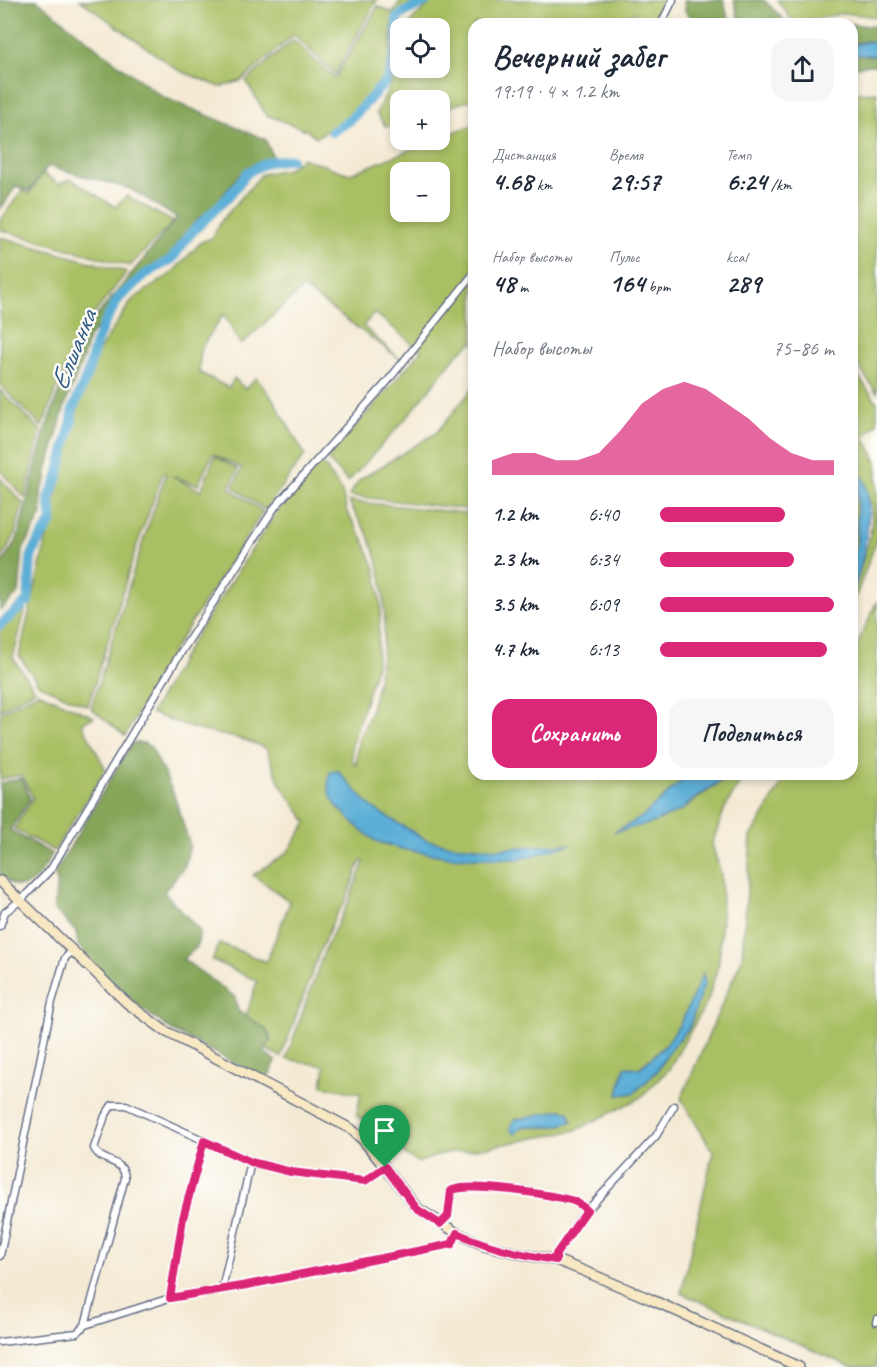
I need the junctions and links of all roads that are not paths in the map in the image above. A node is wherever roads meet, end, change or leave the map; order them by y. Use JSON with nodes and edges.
{"nodes":[{"id":1,"x":673,"y":0,"type":"edge"},
{"id":2,"x":664,"y":18,"type":"edge"},
{"id":3,"x":468,"y":281,"type":"edge"},
{"id":4,"x":0,"y":881,"type":"edge"},
{"id":5,"x":21,"y":900,"type":"junction"},
{"id":6,"x":0,"y":926,"type":"edge"},
{"id":7,"x":73,"y":950,"type":"junction"},
{"id":8,"x":674,"y":1106,"type":"dead end"},
{"id":9,"x":204,"y":1141,"type":"junction"},
{"id":10,"x":251,"y":1162,"type":"junction"},
{"id":11,"x":385,"y":1167,"type":"junction"},
{"id":12,"x":587,"y":1210,"type":"junction"},
{"id":13,"x":440,"y":1224,"type":"junction"},
{"id":14,"x":457,"y":1233,"type":"junction"},
{"id":15,"x":0,"y":1256,"type":"edge"},
{"id":16,"x":556,"y":1260,"type":"junction"},
{"id":17,"x":222,"y":1289,"type":"junction"},
{"id":18,"x":170,"y":1298,"type":"junction"},
{"id":19,"x":85,"y":1326,"type":"junction"},
{"id":20,"x":0,"y":1342,"type":"edge"},
{"id":21,"x":799,"y":1367,"type":"edge"}],
"edges":[{"from":1,"to":2,"type":"street"},
{"from":3,"to":5,"type":"street"},
{"from":4,"to":5,"type":"main road"},
{"from":5,"to":6,"type":"street"},
{"from":5,"to":7,"type":"main road"},
{"from":7,"to":11,"type":"main road"},
{"from":7,"to":15,"type":"street"},
{"from":8,"to":12,"type":"street"},
{"from":9,"to":10,"type":"street"},
{"from":9,"to":18,"type":"street"},
{"from":9,"to":19,"type":"street"},
{"from":10,"to":11,"type":"street"},
{"from":10,"to":17,"type":"street"},
{"from":11,"to":13,"type":"main road"},
{"from":12,"to":13,"type":"street"},
{"from":12,"to":16,"type":"street"},
{"from":13,"to":14,"type":"main road"},
{"from":14,"to":16,"type":"main road"},
{"from":14,"to":17,"type":"street"},
{"from":16,"to":21,"type":"main road"},
{"from":17,"to":18,"type":"street"},
{"from":18,"to":19,"type":"street"},
{"from":19,"to":20,"type":"street"}]}
